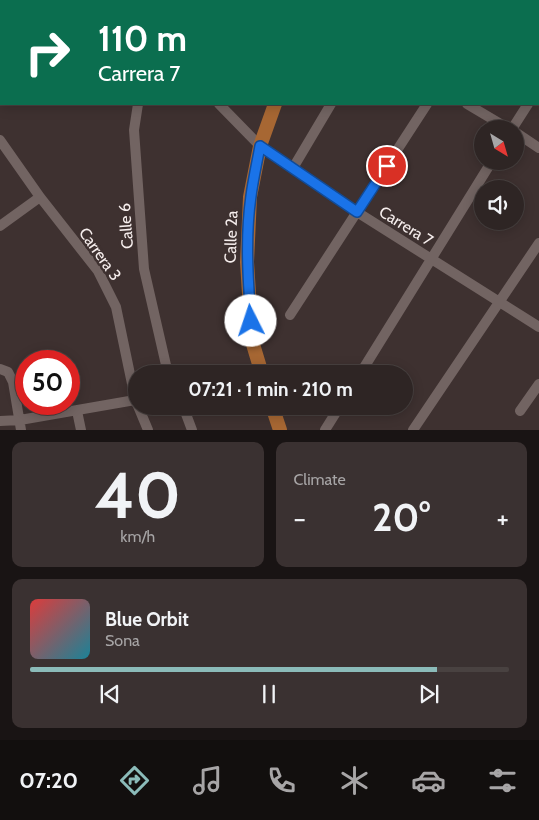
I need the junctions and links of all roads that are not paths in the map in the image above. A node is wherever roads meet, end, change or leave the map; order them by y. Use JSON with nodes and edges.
{"nodes":[{"id":1,"x":138,"y":105,"type":"edge"},
{"id":2,"x":220,"y":105,"type":"edge"},
{"id":3,"x":275,"y":105,"type":"edge"},
{"id":4,"x":330,"y":105,"type":"edge"},
{"id":5,"x":426,"y":105,"type":"edge"},
{"id":6,"x":469,"y":105,"type":"edge"},
{"id":7,"x":527,"y":105,"type":"edge"},
{"id":8,"x":495,"y":120,"type":"edge"},
{"id":9,"x":517,"y":120,"type":"edge"},
{"id":10,"x":524,"y":138,"type":"edge"},
{"id":11,"x":0,"y":140,"type":"edge"},
{"id":12,"x":260,"y":146,"type":"junction"},
{"id":13,"x":539,"y":148,"type":"edge"},
{"id":14,"x":293,"y":168,"type":"junction"},
{"id":15,"x":486,"y":170,"type":"edge"},
{"id":16,"x":40,"y":197,"type":"junction"},
{"id":17,"x":357,"y":212,"type":"junction"},
{"id":18,"x":0,"y":226,"type":"edge"},
{"id":19,"x":539,"y":243,"type":"edge"},
{"id":20,"x":431,"y":259,"type":"junction"},
{"id":21,"x":500,"y":302,"type":"junction"},
{"id":22,"x":290,"y":314,"type":"dead end"},
{"id":23,"x":539,"y":326,"type":"edge"},
{"id":24,"x":128,"y":365,"type":"edge"},
{"id":25,"x":166,"y":365,"type":"edge"},
{"id":26,"x":259,"y":365,"type":"edge"},
{"id":27,"x":366,"y":365,"type":"edge"},
{"id":28,"x":0,"y":369,"type":"edge"},
{"id":29,"x":539,"y":384,"type":"edge"},
{"id":30,"x":128,"y":404,"type":"edge"},
{"id":31,"x":80,"y":411,"type":"edge"},
{"id":32,"x":520,"y":411,"type":"dead end"},
{"id":33,"x":61,"y":415,"type":"edge"},
{"id":34,"x":78,"y":415,"type":"edge"},
{"id":35,"x":141,"y":415,"type":"edge"},
{"id":36,"x":186,"y":415,"type":"edge"},
{"id":37,"x":275,"y":415,"type":"edge"},
{"id":38,"x":334,"y":415,"type":"edge"},
{"id":39,"x":0,"y":421,"type":"edge"},
{"id":40,"x":20,"y":425,"type":"edge"},
{"id":41,"x":81,"y":430,"type":"edge"},
{"id":42,"x":148,"y":430,"type":"edge"},
{"id":43,"x":192,"y":430,"type":"edge"},
{"id":44,"x":280,"y":430,"type":"edge"},
{"id":45,"x":325,"y":430,"type":"edge"},
{"id":46,"x":413,"y":430,"type":"edge"}],
"edges":[{"from":1,"to":25,"type":"street","name":"Calle 6"},
{"from":2,"to":12,"type":"street","name":"Carrera 7"},
{"from":3,"to":12,"type":"main road","name":"Calle 2a"},
{"from":4,"to":14,"type":"street"},
{"from":5,"to":17,"type":"street"},
{"from":6,"to":8,"type":"street"},
{"from":7,"to":9,"type":"street"},
{"from":10,"to":13,"type":"street"},
{"from":11,"to":16,"type":"street","name":"Carrera 3"},
{"from":12,"to":14,"type":"street","name":"Carrera 7"},
{"from":12,"to":26,"type":"main road","name":"Calle 2a"},
{"from":14,"to":17,"type":"street","name":"Carrera 7"},
{"from":15,"to":20,"type":"street"},
{"from":16,"to":18,"type":"street"},
{"from":16,"to":24,"type":"street","name":"Carrera 3"},
{"from":17,"to":20,"type":"street","name":"Carrera 7"},
{"from":17,"to":22,"type":"street"},
{"from":19,"to":21,"type":"street"},
{"from":20,"to":21,"type":"street","name":"Carrera 7"},
{"from":20,"to":27,"type":"street"},
{"from":21,"to":23,"type":"street","name":"Carrera 7"},
{"from":21,"to":46,"type":"street"},
{"from":28,"to":40,"type":"street"},
{"from":29,"to":32,"type":"street"},
{"from":30,"to":31,"type":"street"},
{"from":33,"to":40,"type":"street"},
{"from":34,"to":41,"type":"street"},
{"from":35,"to":42,"type":"street","name":"Carrera 3"},
{"from":36,"to":43,"type":"street"},
{"from":37,"to":44,"type":"main road"},
{"from":38,"to":45,"type":"street"},
{"from":39,"to":40,"type":"street"}]}
